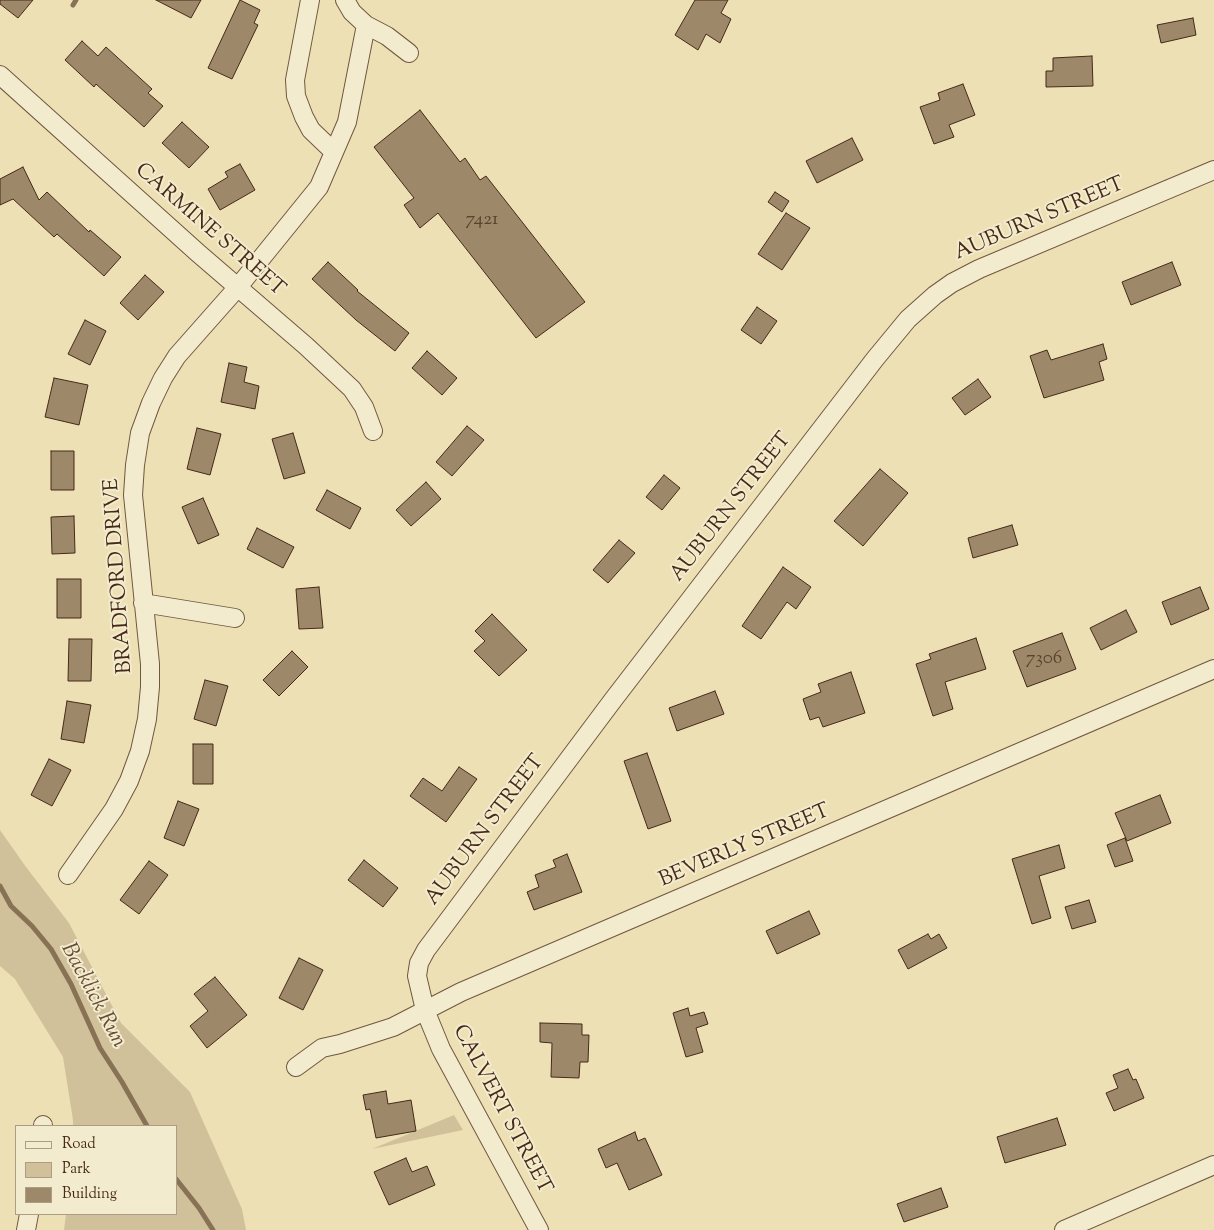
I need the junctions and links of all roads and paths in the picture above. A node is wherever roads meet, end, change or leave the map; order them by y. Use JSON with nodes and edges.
{"nodes":[{"id":1,"x":310,"y":0,"type":"edge"},
{"id":2,"x":345,"y":0,"type":"edge"},
{"id":3,"x":366,"y":25,"type":"junction"},
{"id":4,"x":409,"y":53,"type":"dead end"},
{"id":5,"x":0,"y":75,"type":"edge"},
{"id":6,"x":334,"y":152,"type":"junction"},
{"id":7,"x":1214,"y":170,"type":"edge"},
{"id":8,"x":238,"y":286,"type":"junction"},
{"id":9,"x":373,"y":431,"type":"dead end"},
{"id":10,"x":143,"y":603,"type":"junction"},
{"id":11,"x":235,"y":618,"type":"dead end"},
{"id":12,"x":1214,"y":669,"type":"edge"},
{"id":13,"x":68,"y":875,"type":"dead end"},
{"id":14,"x":425,"y":1010,"type":"junction"},
{"id":15,"x":296,"y":1067,"type":"dead end"},
{"id":16,"x":1214,"y":1165,"type":"edge"},
{"id":17,"x":28,"y":1215,"type":"edge"},
{"id":18,"x":26,"y":1230,"type":"edge"},
{"id":19,"x":539,"y":1230,"type":"edge"},
{"id":20,"x":1064,"y":1230,"type":"edge"}],
"edges":[{"from":1,"to":6,"type":"street"},
{"from":2,"to":3,"type":"street"},
{"from":3,"to":4,"type":"street"},
{"from":3,"to":6,"type":"street","name":"BRADFORD DRIVE"},
{"from":5,"to":8,"type":"street","name":"CARMINE STREET"},
{"from":6,"to":8,"type":"street","name":"BRADFORD DRIVE"},
{"from":7,"to":14,"type":"street","name":"AUBURN STREET"},
{"from":8,"to":9,"type":"street","name":"CARMINE STREET"},
{"from":8,"to":10,"type":"street","name":"BRADFORD DRIVE"},
{"from":10,"to":11,"type":"street"},
{"from":10,"to":13,"type":"street","name":"BRADFORD DRIVE"},
{"from":12,"to":14,"type":"street","name":"BEVERLY STREET"},
{"from":14,"to":15,"type":"street","name":"BEVERLY STREET"},
{"from":14,"to":19,"type":"street","name":"CALVERT STREET"},
{"from":16,"to":20,"type":"street"},
{"from":17,"to":18,"type":"street"}]}
